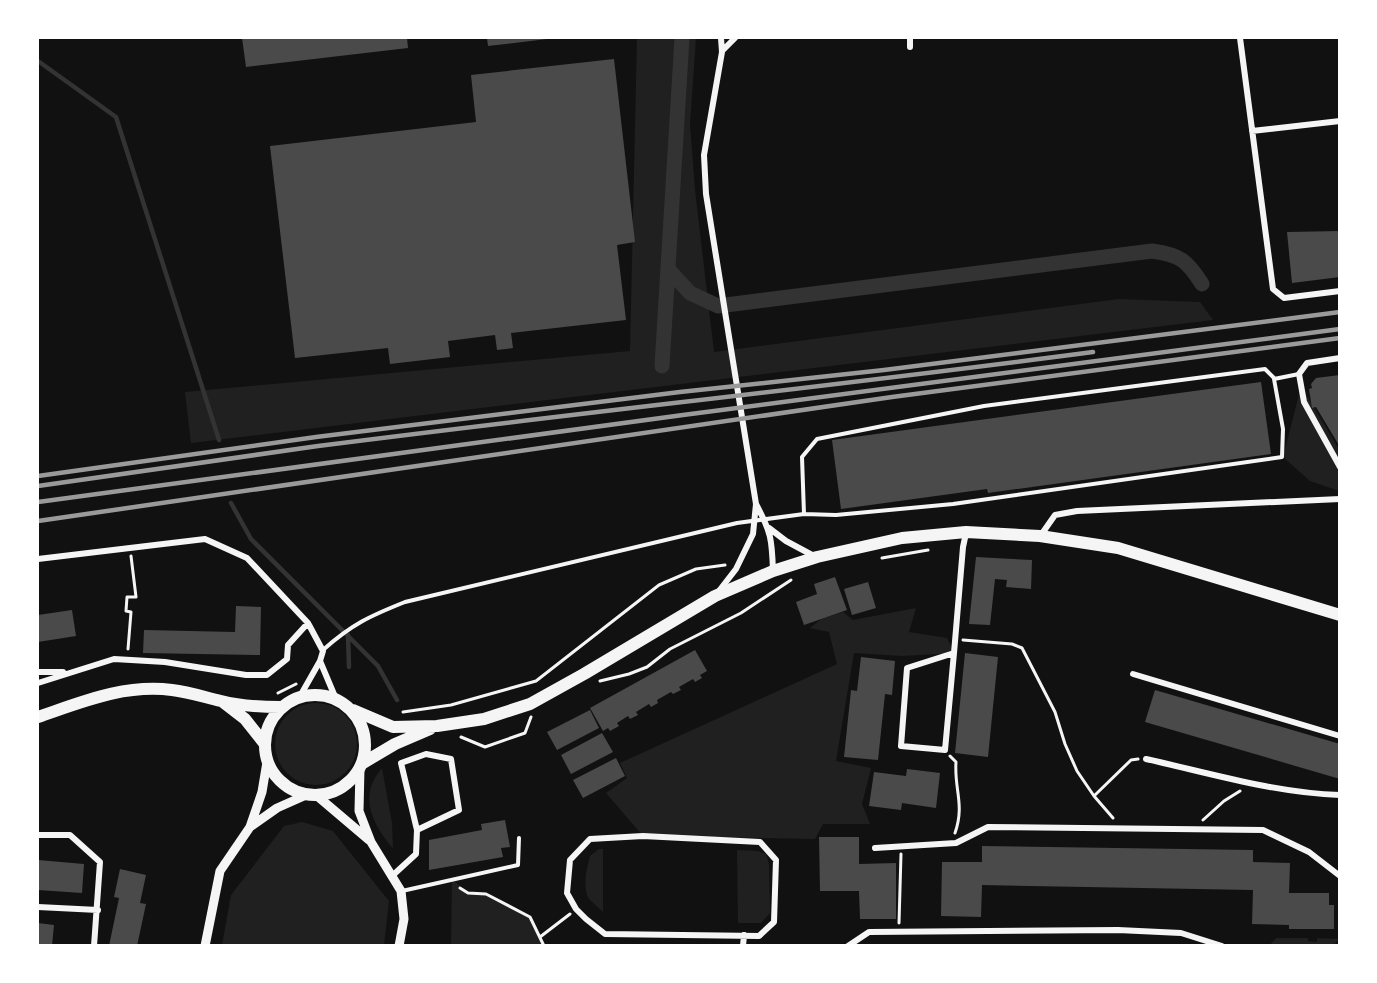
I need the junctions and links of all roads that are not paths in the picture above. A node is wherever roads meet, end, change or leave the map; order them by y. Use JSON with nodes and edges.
{"nodes":[{"id":1,"x":721,"y":38,"type":"edge"},
{"id":2,"x":735,"y":38,"type":"edge"},
{"id":3,"x":910,"y":38,"type":"edge"},
{"id":4,"x":1240,"y":38,"type":"edge"},
{"id":5,"x":910,"y":47,"type":"dead end"},
{"id":6,"x":722,"y":52,"type":"junction"},
{"id":7,"x":1340,"y":121,"type":"edge"},
{"id":8,"x":1252,"y":131,"type":"junction"},
{"id":9,"x":1340,"y":291,"type":"edge"},
{"id":10,"x":1340,"y":358,"type":"edge"},
{"id":11,"x":1299,"y":374,"type":"junction"},
{"id":12,"x":1275,"y":379,"type":"junction"},
{"id":13,"x":1340,"y":467,"type":"edge"},
{"id":14,"x":1340,"y":499,"type":"edge"},
{"id":15,"x":756,"y":504,"type":"junction"},
{"id":16,"x":804,"y":514,"type":"junction"},
{"id":17,"x":769,"y":528,"type":"junction"},
{"id":18,"x":966,"y":532,"type":"junction"},
{"id":19,"x":1040,"y":536,"type":"junction"},
{"id":20,"x":817,"y":557,"type":"junction"},
{"id":21,"x":38,"y":560,"type":"edge"},
{"id":22,"x":773,"y":572,"type":"junction"},
{"id":23,"x":715,"y":596,"type":"junction"},
{"id":24,"x":1340,"y":615,"type":"edge"},
{"id":25,"x":308,"y":623,"type":"junction"},
{"id":26,"x":323,"y":651,"type":"junction"},
{"id":27,"x":954,"y":653,"type":"junction"},
{"id":28,"x":320,"y":661,"type":"junction"},
{"id":29,"x":38,"y":672,"type":"edge"},
{"id":30,"x":70,"y":672,"type":"junction"},
{"id":31,"x":1133,"y":674,"type":"dead end"},
{"id":32,"x":38,"y":683,"type":"edge"},
{"id":33,"x":299,"y":698,"type":"junction"},
{"id":34,"x":336,"y":699,"type":"junction"},
{"id":35,"x":222,"y":701,"type":"junction"},
{"id":36,"x":280,"y":707,"type":"junction"},
{"id":37,"x":352,"y":710,"type":"junction"},
{"id":38,"x":38,"y":717,"type":"edge"},
{"id":39,"x":437,"y":726,"type":"junction"},
{"id":40,"x":1340,"y":736,"type":"edge"},
{"id":41,"x":264,"y":743,"type":"junction"},
{"id":42,"x":1146,"y":759,"type":"road end"},
{"id":43,"x":267,"y":762,"type":"junction"},
{"id":44,"x":361,"y":766,"type":"junction"},
{"id":45,"x":310,"y":795,"type":"junction"},
{"id":46,"x":1340,"y":795,"type":"edge"},
{"id":47,"x":250,"y":827,"type":"junction"},
{"id":48,"x":417,"y":830,"type":"junction"},
{"id":49,"x":38,"y":835,"type":"edge"},
{"id":50,"x":519,"y":837,"type":"dead end"},
{"id":51,"x":371,"y":842,"type":"junction"},
{"id":52,"x":875,"y":848,"type":"dead end"},
{"id":53,"x":392,"y":876,"type":"junction"},
{"id":54,"x":1340,"y":876,"type":"edge"},
{"id":55,"x":401,"y":891,"type":"junction"},
{"id":56,"x":38,"y":907,"type":"edge"},
{"id":57,"x":98,"y":910,"type":"junction"},
{"id":58,"x":744,"y":935,"type":"junction"},
{"id":59,"x":94,"y":945,"type":"edge"},
{"id":60,"x":205,"y":945,"type":"edge"},
{"id":61,"x":399,"y":945,"type":"edge"},
{"id":62,"x":743,"y":945,"type":"edge"},
{"id":63,"x":848,"y":945,"type":"edge"},
{"id":64,"x":1222,"y":945,"type":"edge"}],
"edges":[{"from":1,"to":6,"type":"street"},
{"from":2,"to":6,"type":"street"},
{"from":3,"to":5,"type":"street"},
{"from":4,"to":8,"type":"street"},
{"from":6,"to":15,"type":"street"},
{"from":7,"to":8,"type":"street"},
{"from":8,"to":9,"type":"street"},
{"from":10,"to":11,"type":"street"},
{"from":11,"to":12,"type":"lane"},
{"from":11,"to":13,"type":"street"},
{"from":12,"to":16,"type":"lane"},
{"from":12,"to":16,"type":"lane"},
{"from":14,"to":19,"type":"street"},
{"from":15,"to":17,"type":"street"},
{"from":15,"to":23,"type":"street"},
{"from":16,"to":26,"type":"lane"},
{"from":17,"to":20,"type":"street"},
{"from":17,"to":22,"type":"street"},
{"from":18,"to":19,"type":"main road"},
{"from":18,"to":20,"type":"main road"},
{"from":18,"to":27,"type":"street"},
{"from":19,"to":24,"type":"main road"},
{"from":20,"to":22,"type":"main road"},
{"from":21,"to":25,"type":"street"},
{"from":22,"to":23,"type":"main road"},
{"from":23,"to":39,"type":"main road"},
{"from":25,"to":26,"type":"street"},
{"from":25,"to":30,"type":"street"},
{"from":26,"to":28,"type":"street"},
{"from":27,"to":27,"type":"street"},
{"from":28,"to":33,"type":"street"},
{"from":28,"to":34,"type":"street"},
{"from":29,"to":30,"type":"street"},
{"from":30,"to":32,"type":"street"},
{"from":31,"to":40,"type":"street"},
{"from":33,"to":34,"type":"main road"},
{"from":33,"to":36,"type":"main road"},
{"from":34,"to":37,"type":"main road"},
{"from":35,"to":36,"type":"main road"},
{"from":35,"to":38,"type":"main road"},
{"from":35,"to":41,"type":"main road"},
{"from":36,"to":41,"type":"main road"},
{"from":37,"to":39,"type":"main road"},
{"from":37,"to":44,"type":"main road"},
{"from":39,"to":44,"type":"main road"},
{"from":41,"to":43,"type":"main road"},
{"from":42,"to":46,"type":"street"},
{"from":43,"to":45,"type":"main road"},
{"from":43,"to":47,"type":"street"},
{"from":44,"to":45,"type":"main road"},
{"from":44,"to":51,"type":"street"},
{"from":45,"to":47,"type":"street"},
{"from":45,"to":51,"type":"street"},
{"from":47,"to":60,"type":"street"},
{"from":48,"to":48,"type":"street"},
{"from":48,"to":53,"type":"street"},
{"from":49,"to":57,"type":"street"},
{"from":50,"to":55,"type":"lane"},
{"from":51,"to":53,"type":"street"},
{"from":52,"to":54,"type":"street"},
{"from":53,"to":55,"type":"street"},
{"from":55,"to":61,"type":"street"},
{"from":56,"to":57,"type":"street"},
{"from":57,"to":59,"type":"street"},
{"from":58,"to":58,"type":"street"},
{"from":58,"to":62,"type":"street"},
{"from":63,"to":64,"type":"street"}]}
